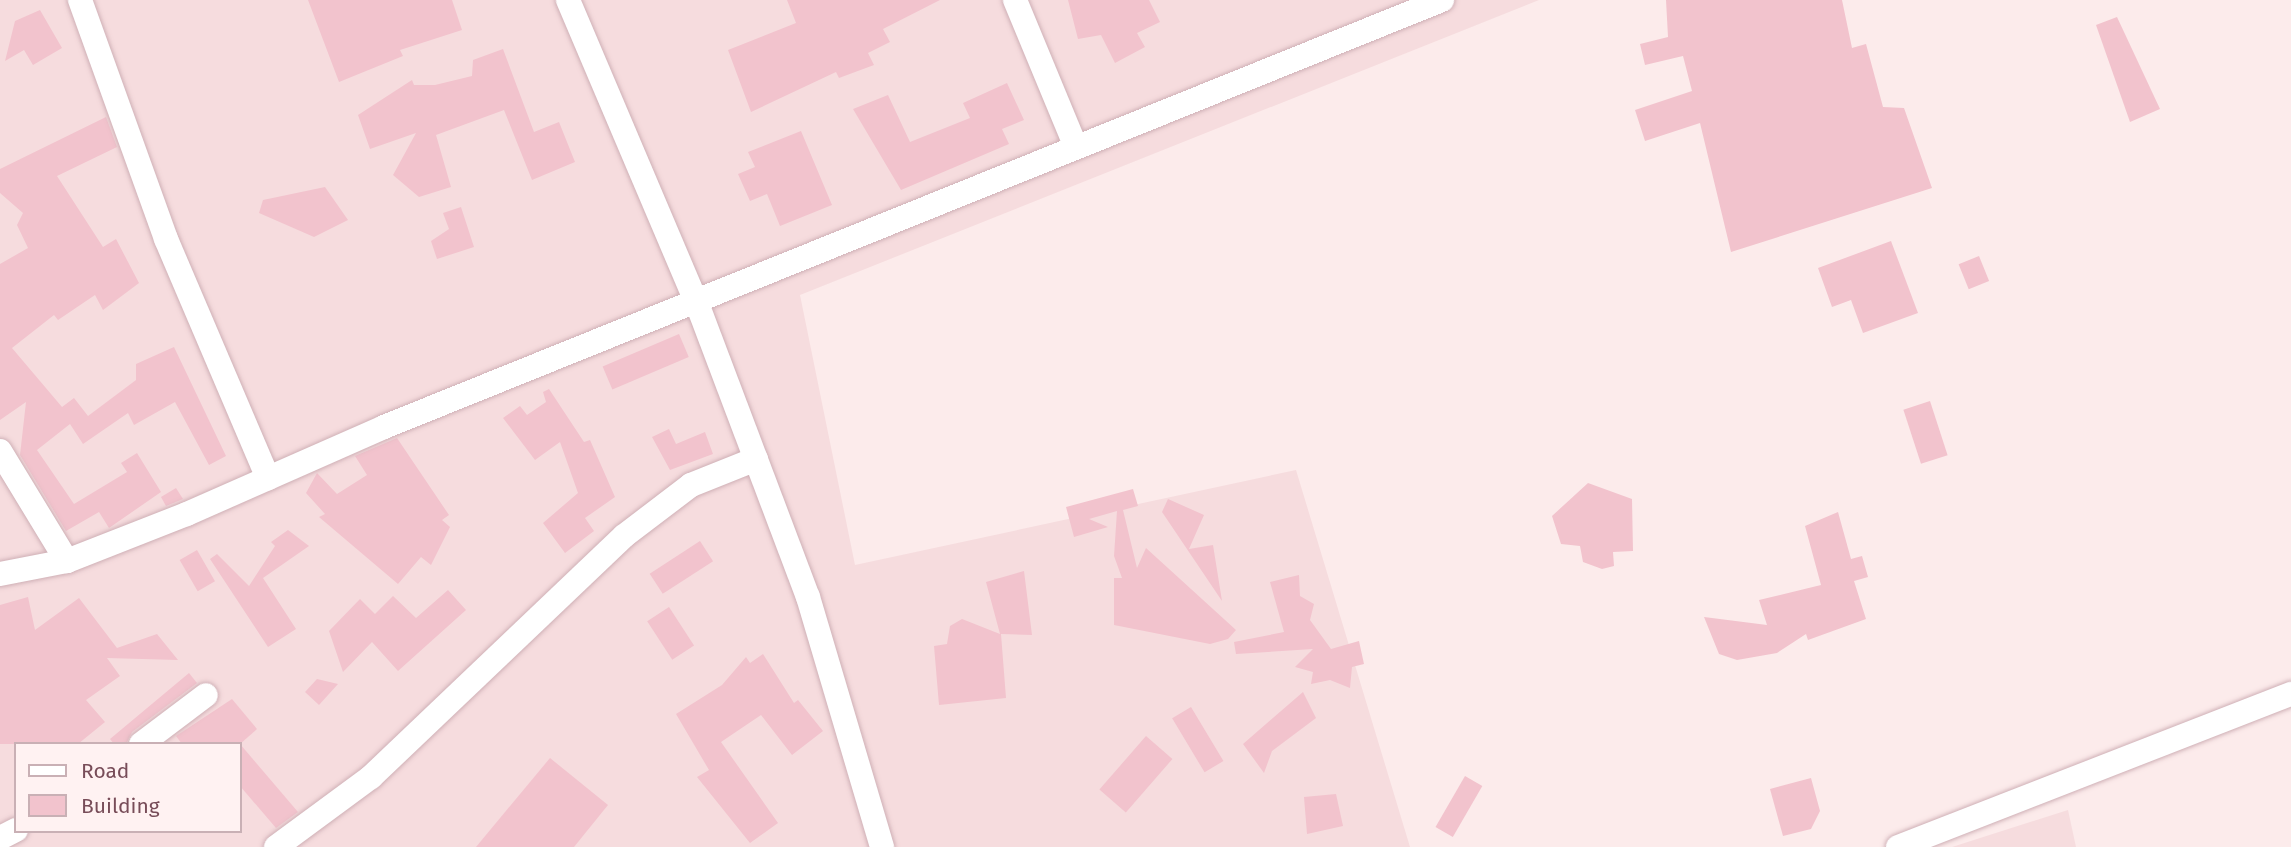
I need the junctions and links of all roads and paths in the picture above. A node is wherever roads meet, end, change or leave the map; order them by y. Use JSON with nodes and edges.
{"nodes":[{"id":1,"x":80,"y":0,"type":"edge"},
{"id":2,"x":568,"y":0,"type":"edge"},
{"id":3,"x":1015,"y":0,"type":"edge"},
{"id":4,"x":1442,"y":0,"type":"edge"},
{"id":5,"x":1401,"y":8,"type":"edge"},
{"id":6,"x":1076,"y":146,"type":"junction"},
{"id":7,"x":698,"y":306,"type":"junction"},
{"id":8,"x":0,"y":451,"type":"edge"},
{"id":9,"x":755,"y":459,"type":"junction"},
{"id":10,"x":268,"y":478,"type":"junction"},
{"id":11,"x":67,"y":561,"type":"junction"},
{"id":12,"x":0,"y":574,"type":"edge"},
{"id":13,"x":2291,"y":694,"type":"edge"},
{"id":14,"x":206,"y":695,"type":"dead end"},
{"id":15,"x":144,"y":742,"type":"edge"},
{"id":16,"x":1938,"y":839,"type":"edge"},
{"id":17,"x":276,"y":847,"type":"edge"},
{"id":18,"x":882,"y":847,"type":"edge"},
{"id":19,"x":1898,"y":847,"type":"edge"}],
"edges":[{"from":1,"to":10,"type":"street"},
{"from":2,"to":7,"type":"street"},
{"from":3,"to":6,"type":"street"},
{"from":4,"to":5,"type":"street"},
{"from":5,"to":6,"type":"street"},
{"from":6,"to":7,"type":"street"},
{"from":7,"to":9,"type":"street"},
{"from":7,"to":10,"type":"street"},
{"from":8,"to":11,"type":"street"},
{"from":9,"to":17,"type":"street"},
{"from":9,"to":18,"type":"street"},
{"from":10,"to":11,"type":"street"},
{"from":11,"to":12,"type":"street"},
{"from":13,"to":16,"type":"street"},
{"from":14,"to":15,"type":"street"},
{"from":16,"to":19,"type":"street"}]}
